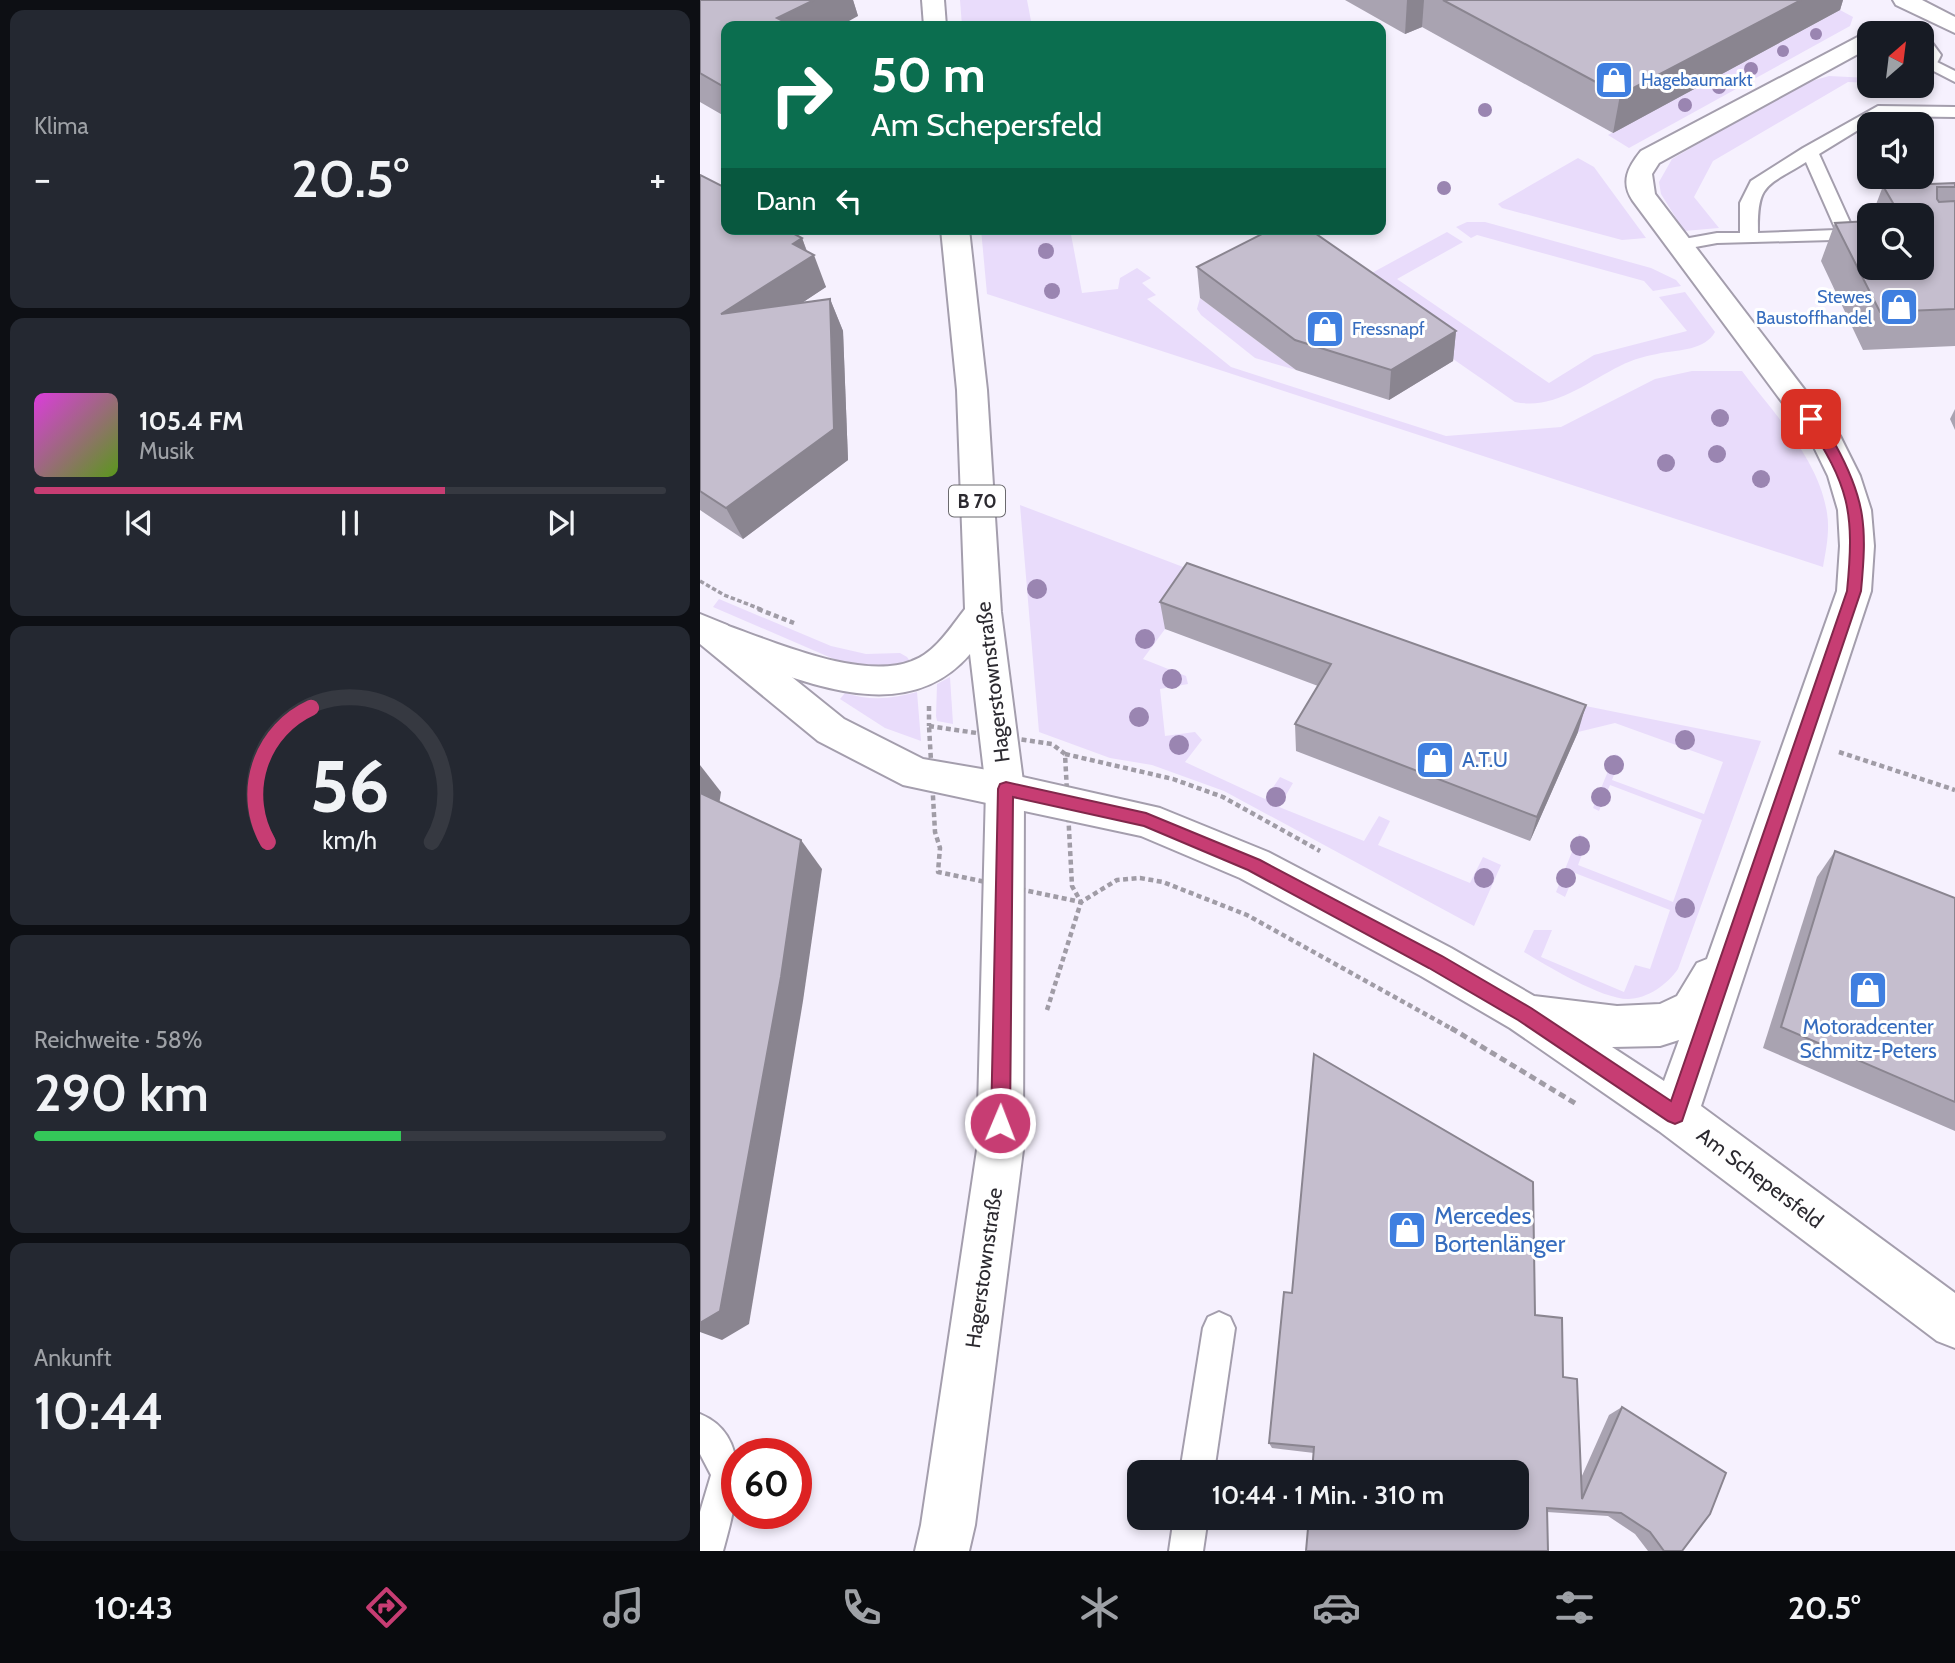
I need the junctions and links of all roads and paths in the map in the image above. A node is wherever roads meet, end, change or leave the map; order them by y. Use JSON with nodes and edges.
{"nodes":[{"id":1,"x":933,"y":0,"type":"edge"},
{"id":2,"x":1904,"y":0,"type":"edge"},
{"id":3,"x":935,"y":21,"type":"edge"},
{"id":4,"x":1955,"y":26,"type":"edge"},
{"id":5,"x":1857,"y":44,"type":"edge"},
{"id":6,"x":1934,"y":64,"type":"edge"},
{"id":7,"x":1857,"y":67,"type":"edge"},
{"id":8,"x":1808,"y":69,"type":"junction"},
{"id":9,"x":1955,"y":77,"type":"edge"},
{"id":10,"x":1955,"y":112,"type":"edge"},
{"id":11,"x":1810,"y":151,"type":"junction"},
{"id":12,"x":956,"y":235,"type":"edge"},
{"id":13,"x":1847,"y":235,"type":"junction"},
{"id":14,"x":1857,"y":235,"type":"edge"},
{"id":15,"x":1749,"y":239,"type":"junction"},
{"id":16,"x":1679,"y":245,"type":"junction"},
{"id":17,"x":700,"y":580,"type":"edge"},
{"id":18,"x":983,"y":612,"type":"junction"},
{"id":19,"x":806,"y":628,"type":"dead end"},
{"id":20,"x":707,"y":632,"type":"edge"},
{"id":21,"x":1804,"y":741,"type":"junction"},
{"id":22,"x":1039,"y":742,"type":"dead end"},
{"id":23,"x":1066,"y":768,"type":"dead end"},
{"id":24,"x":1006,"y":789,"type":"junction"},
{"id":25,"x":1955,"y":790,"type":"edge"},
{"id":26,"x":940,"y":848,"type":"dead end"},
{"id":27,"x":951,"y":875,"type":"dead end"},
{"id":28,"x":1072,"y":886,"type":"dead end"},
{"id":29,"x":1067,"y":897,"type":"dead end"},
{"id":30,"x":1081,"y":902,"type":"junction"},
{"id":31,"x":1731,"y":945,"type":"junction"},
{"id":32,"x":1525,"y":1014,"type":"junction"},
{"id":33,"x":1583,"y":1107,"type":"dead end"},
{"id":34,"x":1675,"y":1115,"type":"junction"},
{"id":35,"x":1955,"y":1323,"type":"edge"},
{"id":36,"x":1219,"y":1328,"type":"dead end"},
{"id":37,"x":700,"y":1430,"type":"edge"},
{"id":38,"x":1199,"y":1460,"type":"edge"},
{"id":39,"x":1189,"y":1530,"type":"edge"},
{"id":40,"x":706,"y":1551,"type":"edge"},
{"id":41,"x":942,"y":1551,"type":"edge"},
{"id":42,"x":1186,"y":1551,"type":"edge"}],
"edges":[{"from":1,"to":3,"type":"street"},
{"from":2,"to":4,"type":"street"},
{"from":5,"to":8,"type":"street"},
{"from":6,"to":9,"type":"lane"},
{"from":7,"to":8,"type":"street"},
{"from":8,"to":16,"type":"street"},
{"from":10,"to":11,"type":"lane"},
{"from":11,"to":13,"type":"lane"},
{"from":11,"to":15,"type":"lane"},
{"from":12,"to":18,"type":"street","name":"Hagerstownstraße","number":"B 70"},
{"from":13,"to":14,"type":"lane"},
{"from":13,"to":15,"type":"lane"},
{"from":15,"to":16,"type":"lane"},
{"from":16,"to":21,"type":"street"},
{"from":17,"to":19,"type":"path"},
{"from":18,"to":20,"type":"street"},
{"from":18,"to":24,"type":"street","name":"Hagerstownstraße","number":"B 70"},
{"from":20,"to":24,"type":"street","name":"Am Schepersfeld"},
{"from":21,"to":25,"type":"path"},
{"from":21,"to":31,"type":"street"},
{"from":22,"to":23,"type":"path"},
{"from":24,"to":32,"type":"street","name":"Am Schepersfeld"},
{"from":24,"to":41,"type":"street","name":"Hagerstownstraße","number":"B 70"},
{"from":26,"to":27,"type":"path"},
{"from":28,"to":30,"type":"path"},
{"from":29,"to":30,"type":"path"},
{"from":30,"to":33,"type":"path"},
{"from":31,"to":32,"type":"street"},
{"from":31,"to":34,"type":"street"},
{"from":32,"to":34,"type":"street","name":"Am Schepersfeld"},
{"from":34,"to":35,"type":"street","name":"Am Schepersfeld"},
{"from":36,"to":38,"type":"lane"},
{"from":37,"to":40,"type":"lane"},
{"from":39,"to":42,"type":"lane"}]}
